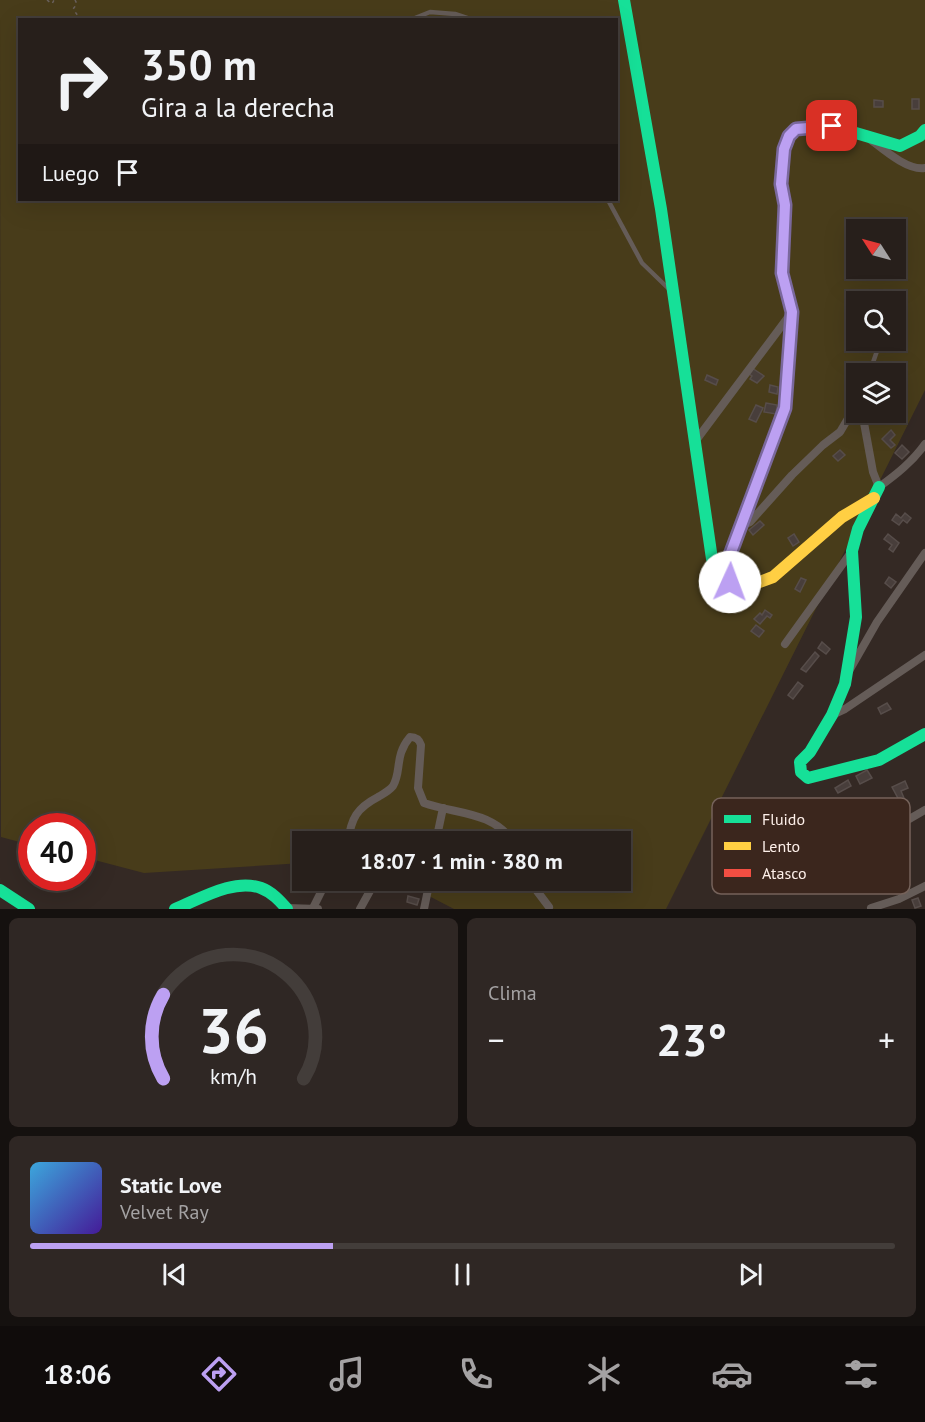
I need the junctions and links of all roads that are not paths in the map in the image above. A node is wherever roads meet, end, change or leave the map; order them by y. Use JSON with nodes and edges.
{"nodes":[{"id":1,"x":624,"y":0,"type":"edge"},
{"id":2,"x":415,"y":18,"type":"edge"},
{"id":3,"x":467,"y":18,"type":"edge"},
{"id":4,"x":925,"y":130,"type":"edge"},
{"id":5,"x":863,"y":135,"type":"junction"},
{"id":6,"x":925,"y":168,"type":"edge"},
{"id":7,"x":609,"y":201,"type":"edge"},
{"id":8,"x":674,"y":294,"type":"junction"},
{"id":9,"x":792,"y":312,"type":"junction"},
{"id":10,"x":846,"y":422,"type":"edge"},
{"id":11,"x":864,"y":423,"type":"edge"},
{"id":12,"x":694,"y":443,"type":"junction"},
{"id":13,"x":925,"y":444,"type":"edge"},
{"id":14,"x":877,"y":492,"type":"junction"},
{"id":15,"x":741,"y":526,"type":"junction"},
{"id":16,"x":852,"y":551,"type":"junction"},
{"id":17,"x":925,"y":553,"type":"edge"},
{"id":18,"x":726,"y":572,"type":"junction"},
{"id":19,"x":785,"y":644,"type":"dead end"},
{"id":20,"x":925,"y":655,"type":"edge"},
{"id":21,"x":848,"y":674,"type":"junction"},
{"id":22,"x":832,"y":715,"type":"junction"},
{"id":23,"x":925,"y":734,"type":"edge"},
{"id":24,"x":443,"y":808,"type":"junction"},
{"id":25,"x":925,"y":810,"type":"edge"},
{"id":26,"x":910,"y":818,"type":"edge"},
{"id":27,"x":350,"y":831,"type":"edge"},
{"id":28,"x":438,"y":831,"type":"edge"},
{"id":29,"x":506,"y":831,"type":"edge"},
{"id":30,"x":925,"y":886,"type":"edge"},
{"id":31,"x":0,"y":890,"type":"edge"},
{"id":32,"x":323,"y":891,"type":"edge"},
{"id":33,"x":370,"y":891,"type":"edge"},
{"id":34,"x":428,"y":891,"type":"edge"},
{"id":35,"x":537,"y":891,"type":"edge"},
{"id":36,"x":909,"y":894,"type":"edge"},
{"id":37,"x":910,"y":894,"type":"edge"},
{"id":38,"x":549,"y":907,"type":"dead end"},
{"id":39,"x":287,"y":908,"type":"edge"},
{"id":40,"x":316,"y":908,"type":"edge"},
{"id":41,"x":871,"y":908,"type":"edge"},
{"id":42,"x":29,"y":909,"type":"edge"},
{"id":43,"x":175,"y":909,"type":"edge"},
{"id":44,"x":360,"y":909,"type":"edge"},
{"id":45,"x":424,"y":909,"type":"edge"}],
"edges":[{"from":1,"to":8,"type":"street"},
{"from":2,"to":3,"type":"lane"},
{"from":4,"to":5,"type":"street"},
{"from":5,"to":6,"type":"street"},
{"from":5,"to":9,"type":"street"},
{"from":7,"to":8,"type":"lane"},
{"from":8,"to":12,"type":"street"},
{"from":9,"to":12,"type":"street"},
{"from":9,"to":15,"type":"street"},
{"from":10,"to":15,"type":"street"},
{"from":11,"to":14,"type":"street"},
{"from":12,"to":18,"type":"street"},
{"from":13,"to":14,"type":"street"},
{"from":14,"to":16,"type":"street"},
{"from":14,"to":18,"type":"street"},
{"from":15,"to":18,"type":"street"},
{"from":16,"to":19,"type":"street"},
{"from":16,"to":21,"type":"street"},
{"from":17,"to":21,"type":"street"},
{"from":20,"to":22,"type":"street"},
{"from":21,"to":22,"type":"street"},
{"from":22,"to":23,"type":"street"},
{"from":24,"to":27,"type":"street"},
{"from":24,"to":28,"type":"street"},
{"from":24,"to":29,"type":"street"},
{"from":25,"to":26,"type":"street"},
{"from":30,"to":37,"type":"street"},
{"from":31,"to":42,"type":"street"},
{"from":32,"to":40,"type":"street"},
{"from":33,"to":44,"type":"street"},
{"from":34,"to":45,"type":"street"},
{"from":35,"to":38,"type":"street"},
{"from":36,"to":41,"type":"street"},
{"from":39,"to":40,"type":"street"},
{"from":39,"to":43,"type":"street"}]}
